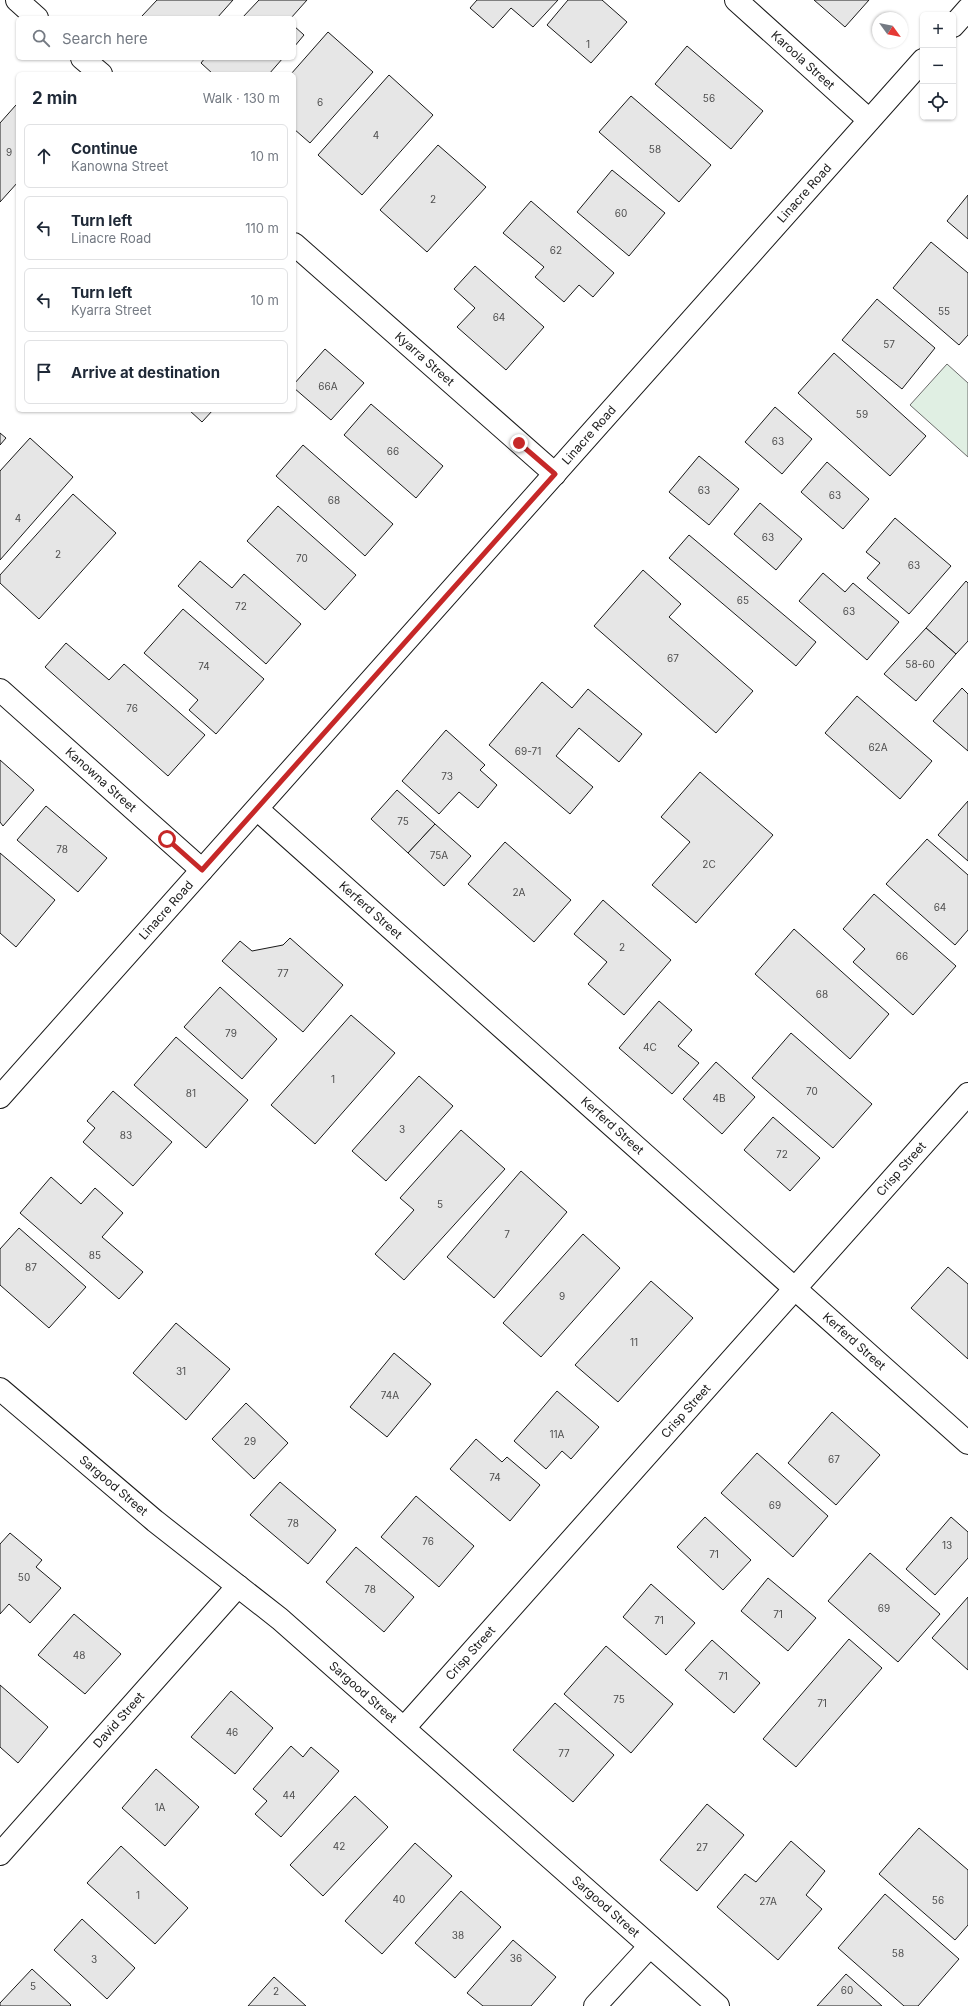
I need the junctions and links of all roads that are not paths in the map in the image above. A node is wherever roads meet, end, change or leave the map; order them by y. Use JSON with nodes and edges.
{"nodes":[{"id":1,"x":16,"y":0,"type":"edge"},
{"id":2,"x":736,"y":0,"type":"edge"},
{"id":3,"x":968,"y":9,"type":"edge"},
{"id":4,"x":35,"y":16,"type":"edge"},
{"id":5,"x":956,"y":23,"type":"edge"},
{"id":6,"x":84,"y":60,"type":"edge"},
{"id":7,"x":920,"y":63,"type":"edge"},
{"id":8,"x":98,"y":72,"type":"edge"},
{"id":9,"x":869,"y":120,"type":"junction"},
{"id":10,"x":296,"y":246,"type":"edge"},
{"id":11,"x":555,"y":474,"type":"junction"},
{"id":12,"x":0,"y":690,"type":"edge"},
{"id":13,"x":257,"y":809,"type":"junction"},
{"id":14,"x":202,"y":870,"type":"junction"},
{"id":15,"x":968,"y":1094,"type":"edge"},
{"id":16,"x":0,"y":1097,"type":"edge"},
{"id":17,"x":795,"y":1290,"type":"junction"},
{"id":18,"x":0,"y":1389,"type":"edge"},
{"id":19,"x":968,"y":1443,"type":"edge"},
{"id":20,"x":238,"y":1586,"type":"junction"},
{"id":21,"x":404,"y":1728,"type":"junction"},
{"id":22,"x":0,"y":1854,"type":"edge"},
{"id":23,"x":650,"y":1946,"type":"junction"},
{"id":24,"x":595,"y":2006,"type":"edge"},
{"id":25,"x":718,"y":2006,"type":"edge"}],
"edges":[{"from":1,"to":4,"type":"street"},
{"from":2,"to":9,"type":"street","name":"Karoola Street"},
{"from":3,"to":5,"type":"street"},
{"from":6,"to":8,"type":"street"},
{"from":7,"to":9,"type":"street","name":"Linacre Road"},
{"from":9,"to":11,"type":"street","name":"Linacre Road"},
{"from":10,"to":11,"type":"street","name":"Kyarra Street"},
{"from":11,"to":13,"type":"street","name":"Linacre Road"},
{"from":12,"to":14,"type":"street","name":"Kanowna Street"},
{"from":13,"to":14,"type":"street","name":"Linacre Road"},
{"from":13,"to":17,"type":"street","name":"Kerferd Street"},
{"from":14,"to":16,"type":"street","name":"Linacre Road"},
{"from":15,"to":17,"type":"street","name":"Crisp Street"},
{"from":17,"to":19,"type":"street","name":"Kerferd Street"},
{"from":17,"to":21,"type":"street","name":"Crisp Street"},
{"from":18,"to":20,"type":"street","name":"Sargood Street"},
{"from":20,"to":21,"type":"street","name":"Sargood Street"},
{"from":20,"to":22,"type":"street","name":"David Street"},
{"from":21,"to":23,"type":"street","name":"Sargood Street"},
{"from":23,"to":24,"type":"street"},
{"from":23,"to":25,"type":"street","name":"Sargood Street"}]}
